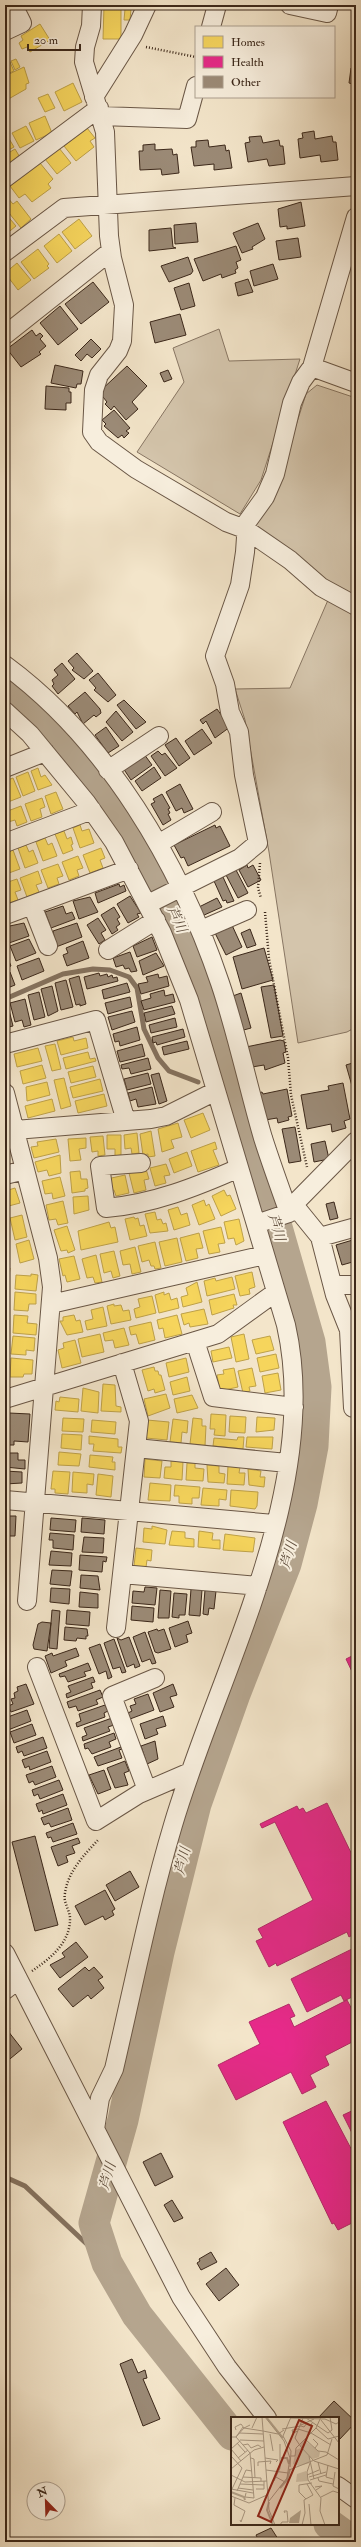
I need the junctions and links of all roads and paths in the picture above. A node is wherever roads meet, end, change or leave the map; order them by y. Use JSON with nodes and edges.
{"nodes":[{"id":1,"x":13,"y":5,"type":"edge"},
{"id":2,"x":92,"y":5,"type":"edge"},
{"id":3,"x":147,"y":5,"type":"edge"},
{"id":4,"x":217,"y":5,"type":"edge"},
{"id":5,"x":290,"y":5,"type":"edge"},
{"id":6,"x":329,"y":5,"type":"edge"},
{"id":7,"x":211,"y":26,"type":"edge"},
{"id":8,"x":5,"y":31,"type":"edge"},
{"id":9,"x":128,"y":43,"type":"junction"},
{"id":10,"x":195,"y":57,"type":"edge"},
{"id":11,"x":195,"y":90,"type":"edge"},
{"id":12,"x":98,"y":107,"type":"junction"},
{"id":13,"x":5,"y":178,"type":"edge"},
{"id":14,"x":356,"y":186,"type":"edge"},
{"id":15,"x":109,"y":205,"type":"junction"},
{"id":16,"x":356,"y":218,"type":"edge"},
{"id":17,"x":111,"y":250,"type":"junction"},
{"id":18,"x":5,"y":252,"type":"edge"},
{"id":19,"x":5,"y":335,"type":"edge"},
{"id":20,"x":312,"y":367,"type":"junction"},
{"id":21,"x":356,"y":383,"type":"edge"},
{"id":22,"x":245,"y":529,"type":"junction"},
{"id":23,"x":356,"y":606,"type":"edge"},
{"id":24,"x":5,"y":665,"type":"edge"},
{"id":25,"x":5,"y":711,"type":"edge"},
{"id":26,"x":159,"y":736,"type":"dead end"},
{"id":27,"x":45,"y":752,"type":"junction"},
{"id":28,"x":5,"y":768,"type":"edge"},
{"id":29,"x":108,"y":770,"type":"junction"},
{"id":30,"x":92,"y":810,"type":"junction"},
{"id":31,"x":212,"y":812,"type":"dead end"},
{"id":32,"x":5,"y":843,"type":"edge"},
{"id":33,"x":258,"y":843,"type":"junction"},
{"id":34,"x":158,"y":844,"type":"junction"},
{"id":35,"x":129,"y":869,"type":"junction"},
{"id":36,"x":182,"y":887,"type":"junction"},
{"id":37,"x":148,"y":904,"type":"junction"},
{"id":38,"x":32,"y":905,"type":"junction"},
{"id":39,"x":258,"y":906,"type":"junction"},
{"id":40,"x":5,"y":915,"type":"edge"},
{"id":41,"x":156,"y":920,"type":"junction"},
{"id":42,"x":201,"y":930,"type":"junction"},
{"id":43,"x":48,"y":946,"type":"dead end"},
{"id":44,"x":108,"y":950,"type":"dead end"},
{"id":45,"x":5,"y":1044,"type":"edge"},
{"id":46,"x":216,"y":1091,"type":"junction"},
{"id":47,"x":5,"y":1093,"type":"edge"},
{"id":48,"x":126,"y":1121,"type":"junction"},
{"id":49,"x":15,"y":1130,"type":"junction"},
{"id":50,"x":356,"y":1141,"type":"edge"},
{"id":51,"x":141,"y":1163,"type":"dead end"},
{"id":52,"x":239,"y":1168,"type":"junction"},
{"id":53,"x":25,"y":1170,"type":"junction"},
{"id":54,"x":5,"y":1175,"type":"edge"},
{"id":55,"x":312,"y":1186,"type":"junction"},
{"id":56,"x":292,"y":1209,"type":"junction"},
{"id":57,"x":256,"y":1224,"type":"junction"},
{"id":58,"x":356,"y":1226,"type":"edge"},
{"id":59,"x":320,"y":1237,"type":"junction"},
{"id":60,"x":265,"y":1255,"type":"junction"},
{"id":61,"x":333,"y":1285,"type":"junction"},
{"id":62,"x":356,"y":1285,"type":"edge"},
{"id":63,"x":276,"y":1292,"type":"junction"},
{"id":64,"x":51,"y":1304,"type":"junction"},
{"id":65,"x":352,"y":1330,"type":"edge"},
{"id":66,"x":195,"y":1341,"type":"junction"},
{"id":67,"x":122,"y":1363,"type":"junction"},
{"id":68,"x":354,"y":1366,"type":"edge"},
{"id":69,"x":46,"y":1386,"type":"junction"},
{"id":70,"x":5,"y":1399,"type":"edge"},
{"id":71,"x":294,"y":1407,"type":"junction"},
{"id":72,"x":356,"y":1408,"type":"edge"},
{"id":73,"x":136,"y":1448,"type":"junction"},
{"id":74,"x":287,"y":1463,"type":"junction"},
{"id":75,"x":5,"y":1500,"type":"edge"},
{"id":76,"x":35,"y":1503,"type":"junction"},
{"id":77,"x":129,"y":1511,"type":"junction"},
{"id":78,"x":274,"y":1524,"type":"junction"},
{"id":79,"x":122,"y":1574,"type":"junction"},
{"id":80,"x":258,"y":1586,"type":"junction"},
{"id":81,"x":26,"y":1601,"type":"dead end"},
{"id":82,"x":116,"y":1628,"type":"dead end"},
{"id":83,"x":37,"y":1667,"type":"dead end"},
{"id":84,"x":155,"y":1678,"type":"dead end"},
{"id":85,"x":190,"y":1772,"type":"junction"},
{"id":86,"x":147,"y":1790,"type":"junction"},
{"id":87,"x":102,"y":1835,"type":"dead end"},
{"id":88,"x":5,"y":1953,"type":"edge"},
{"id":89,"x":12,"y":1985,"type":"edge"},
{"id":90,"x":98,"y":2136,"type":"junction"},
{"id":91,"x":266,"y":2417,"type":"edge"},
{"id":92,"x":339,"y":2487,"type":"edge"},
{"id":93,"x":356,"y":2499,"type":"edge"}],
"edges":[{"from":1,"to":8,"type":"street"},
{"from":2,"to":12,"type":"street"},
{"from":3,"to":9,"type":"street"},
{"from":4,"to":7,"type":"street"},
{"from":5,"to":6,"type":"street"},
{"from":9,"to":10,"type":"path"},
{"from":9,"to":12,"type":"street"},
{"from":11,"to":12,"type":"street"},
{"from":12,"to":13,"type":"street"},
{"from":12,"to":15,"type":"street"},
{"from":14,"to":15,"type":"street"},
{"from":15,"to":17,"type":"street"},
{"from":15,"to":18,"type":"street"},
{"from":16,"to":20,"type":"street"},
{"from":17,"to":19,"type":"street"},
{"from":17,"to":22,"type":"street"},
{"from":20,"to":21,"type":"street"},
{"from":20,"to":22,"type":"street"},
{"from":22,"to":23,"type":"street"},
{"from":22,"to":33,"type":"street"},
{"from":24,"to":29,"type":"street"},
{"from":25,"to":27,"type":"street"},
{"from":26,"to":29,"type":"street"},
{"from":27,"to":28,"type":"street"},
{"from":27,"to":30,"type":"street"},
{"from":29,"to":34,"type":"street"},
{"from":30,"to":32,"type":"street"},
{"from":30,"to":35,"type":"street"},
{"from":31,"to":34,"type":"street"},
{"from":33,"to":36,"type":"street"},
{"from":33,"to":39,"type":"path"},
{"from":34,"to":36,"type":"street"},
{"from":35,"to":37,"type":"street"},
{"from":35,"to":38,"type":"street"},
{"from":36,"to":37,"type":"street"},
{"from":36,"to":42,"type":"street"},
{"from":37,"to":41,"type":"street"},
{"from":38,"to":40,"type":"street"},
{"from":38,"to":43,"type":"street"},
{"from":39,"to":42,"type":"street"},
{"from":39,"to":55,"type":"path"},
{"from":41,"to":44,"type":"street"},
{"from":41,"to":46,"type":"street"},
{"from":42,"to":56,"type":"street"},
{"from":45,"to":48,"type":"street"},
{"from":46,"to":48,"type":"street"},
{"from":46,"to":52,"type":"street"},
{"from":47,"to":49,"type":"street"},
{"from":48,"to":49,"type":"street"},
{"from":49,"to":53,"type":"street"},
{"from":50,"to":55,"type":"street"},
{"from":51,"to":52,"type":"street"},
{"from":52,"to":57,"type":"street"},
{"from":53,"to":54,"type":"street"},
{"from":53,"to":64,"type":"street"},
{"from":55,"to":56,"type":"street"},
{"from":56,"to":57,"type":"street"},
{"from":56,"to":59,"type":"street"},
{"from":57,"to":60,"type":"street"},
{"from":58,"to":59,"type":"street"},
{"from":59,"to":61,"type":"street"},
{"from":60,"to":63,"type":"street"},
{"from":60,"to":64,"type":"street"},
{"from":61,"to":62,"type":"street"},
{"from":61,"to":65,"type":"street"},
{"from":63,"to":66,"type":"street"},
{"from":63,"to":71,"type":"street"},
{"from":64,"to":69,"type":"street"},
{"from":65,"to":68,"type":"street"},
{"from":66,"to":67,"type":"street"},
{"from":66,"to":71,"type":"street"},
{"from":67,"to":69,"type":"street"},
{"from":67,"to":73,"type":"street"},
{"from":68,"to":72,"type":"street"},
{"from":69,"to":70,"type":"street"},
{"from":69,"to":76,"type":"street"},
{"from":71,"to":74,"type":"street"},
{"from":73,"to":74,"type":"street"},
{"from":73,"to":77,"type":"street"},
{"from":74,"to":78,"type":"street"},
{"from":75,"to":76,"type":"street"},
{"from":76,"to":77,"type":"street"},
{"from":76,"to":81,"type":"street"},
{"from":77,"to":78,"type":"street"},
{"from":77,"to":79,"type":"street"},
{"from":78,"to":80,"type":"street"},
{"from":79,"to":80,"type":"street"},
{"from":79,"to":82,"type":"street"},
{"from":80,"to":85,"type":"street"},
{"from":83,"to":86,"type":"street"},
{"from":84,"to":86,"type":"street"},
{"from":85,"to":86,"type":"street"},
{"from":85,"to":90,"type":"street"},
{"from":87,"to":89,"type":"path"},
{"from":88,"to":89,"type":"street"},
{"from":89,"to":90,"type":"street"},
{"from":90,"to":91,"type":"street"},
{"from":92,"to":93,"type":"street"}]}
